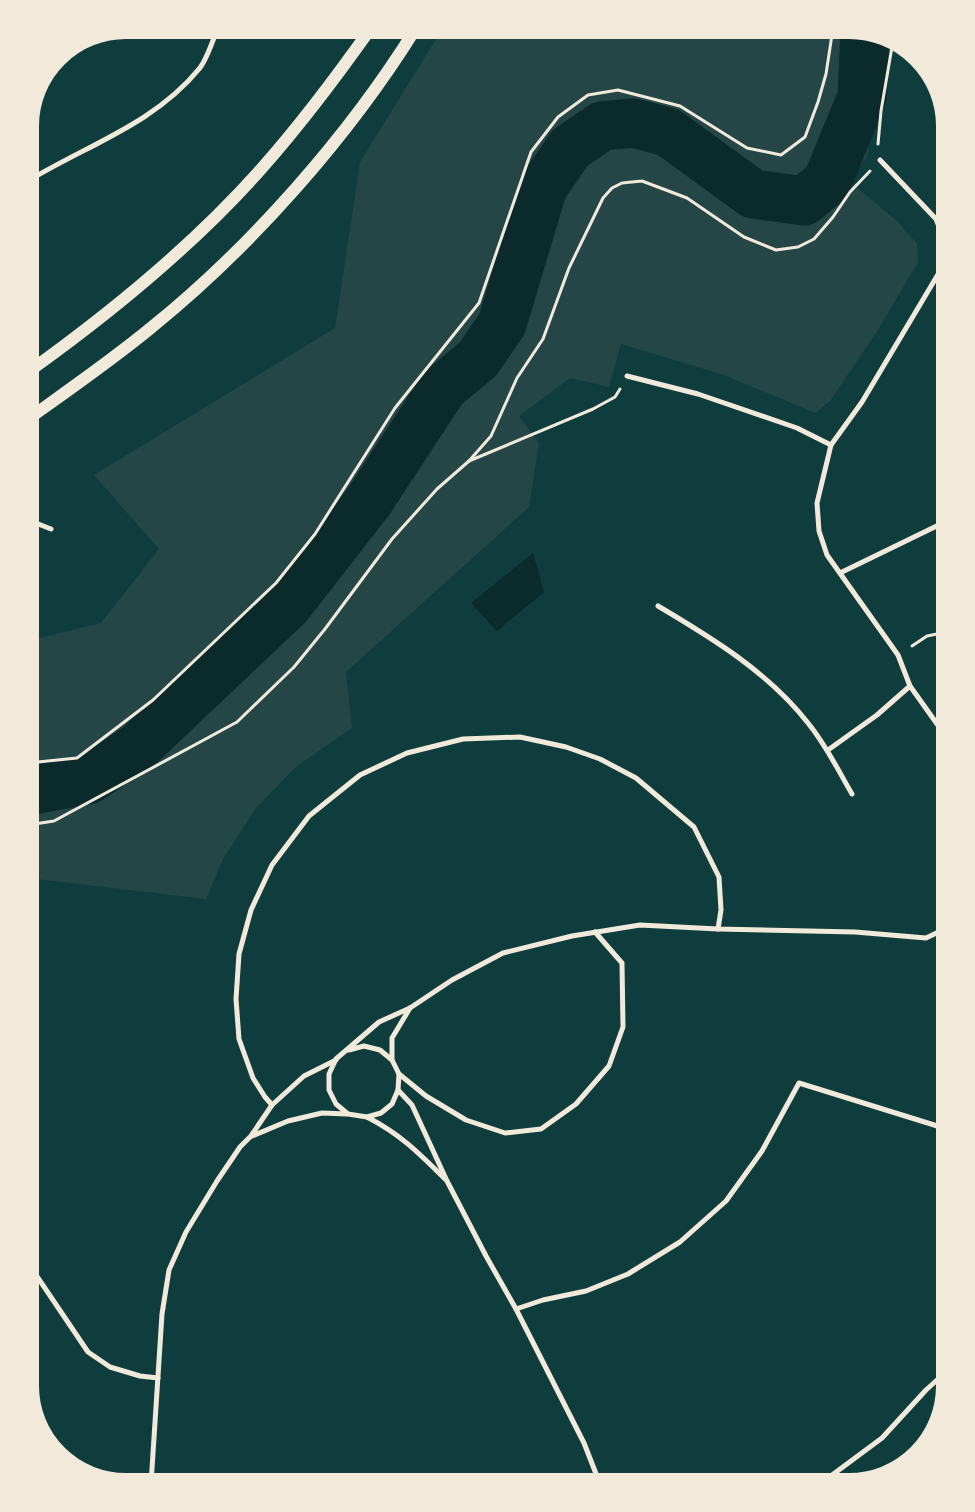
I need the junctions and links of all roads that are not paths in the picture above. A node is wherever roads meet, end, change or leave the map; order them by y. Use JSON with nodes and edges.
{"nodes":[{"id":1,"x":215,"y":36,"type":"edge"},
{"id":2,"x":365,"y":36,"type":"edge"},
{"id":3,"x":410,"y":36,"type":"edge"},
{"id":4,"x":880,"y":160,"type":"road end"},
{"id":5,"x":36,"y":176,"type":"edge"},
{"id":6,"x":939,"y":226,"type":"edge"},
{"id":7,"x":939,"y":273,"type":"edge"},
{"id":8,"x":36,"y":366,"type":"edge"},
{"id":9,"x":627,"y":376,"type":"road end"},
{"id":10,"x":36,"y":413,"type":"edge"},
{"id":11,"x":831,"y":445,"type":"junction"},
{"id":12,"x":36,"y":523,"type":"edge"},
{"id":13,"x":939,"y":526,"type":"edge"},
{"id":14,"x":51,"y":529,"type":"dead end"},
{"id":15,"x":840,"y":573,"type":"junction"},
{"id":16,"x":658,"y":606,"type":"dead end"},
{"id":17,"x":910,"y":686,"type":"junction"},
{"id":18,"x":939,"y":726,"type":"edge"},
{"id":19,"x":828,"y":750,"type":"junction"},
{"id":20,"x":852,"y":794,"type":"dead end"},
{"id":21,"x":718,"y":929,"type":"junction"},
{"id":22,"x":595,"y":932,"type":"junction"},
{"id":23,"x":939,"y":932,"type":"edge"},
{"id":24,"x":410,"y":1008,"type":"junction"},
{"id":25,"x":349,"y":1050,"type":"junction"},
{"id":26,"x":336,"y":1060,"type":"junction"},
{"id":27,"x":392,"y":1060,"type":"junction"},
{"id":28,"x":398,"y":1074,"type":"junction"},
{"id":29,"x":398,"y":1090,"type":"junction"},
{"id":30,"x":272,"y":1105,"type":"junction"},
{"id":31,"x":348,"y":1114,"type":"junction"},
{"id":32,"x":367,"y":1118,"type":"junction"},
{"id":33,"x":939,"y":1126,"type":"edge"},
{"id":34,"x":251,"y":1136,"type":"junction"},
{"id":35,"x":447,"y":1181,"type":"junction"},
{"id":36,"x":36,"y":1275,"type":"edge"},
{"id":37,"x":516,"y":1309,"type":"junction"},
{"id":38,"x":158,"y":1378,"type":"junction"},
{"id":39,"x":939,"y":1379,"type":"edge"},
{"id":40,"x":152,"y":1476,"type":"edge"},
{"id":41,"x":597,"y":1476,"type":"edge"},
{"id":42,"x":831,"y":1476,"type":"edge"}],
"edges":[{"from":1,"to":5,"type":"street"},
{"from":2,"to":8,"type":"main road"},
{"from":3,"to":10,"type":"main road"},
{"from":4,"to":6,"type":"street"},
{"from":7,"to":11,"type":"street"},
{"from":9,"to":11,"type":"street"},
{"from":11,"to":15,"type":"street"},
{"from":12,"to":14,"type":"street"},
{"from":13,"to":15,"type":"street"},
{"from":15,"to":17,"type":"street"},
{"from":16,"to":19,"type":"street"},
{"from":17,"to":18,"type":"street"},
{"from":17,"to":19,"type":"street"},
{"from":19,"to":20,"type":"street"},
{"from":21,"to":22,"type":"street"},
{"from":21,"to":23,"type":"street"},
{"from":21,"to":30,"type":"street"},
{"from":22,"to":24,"type":"street"},
{"from":22,"to":28,"type":"street"},
{"from":24,"to":25,"type":"street"},
{"from":24,"to":27,"type":"street"},
{"from":25,"to":26,"type":"street"},
{"from":25,"to":27,"type":"street"},
{"from":26,"to":30,"type":"street"},
{"from":26,"to":31,"type":"street"},
{"from":27,"to":28,"type":"street"},
{"from":28,"to":29,"type":"street"},
{"from":29,"to":32,"type":"street"},
{"from":29,"to":35,"type":"street"},
{"from":30,"to":34,"type":"street"},
{"from":31,"to":32,"type":"street"},
{"from":31,"to":34,"type":"street"},
{"from":32,"to":35,"type":"street"},
{"from":33,"to":37,"type":"street"},
{"from":34,"to":38,"type":"street"},
{"from":35,"to":37,"type":"street"},
{"from":36,"to":38,"type":"street"},
{"from":37,"to":41,"type":"street"},
{"from":38,"to":40,"type":"street"},
{"from":39,"to":42,"type":"street"}]}
